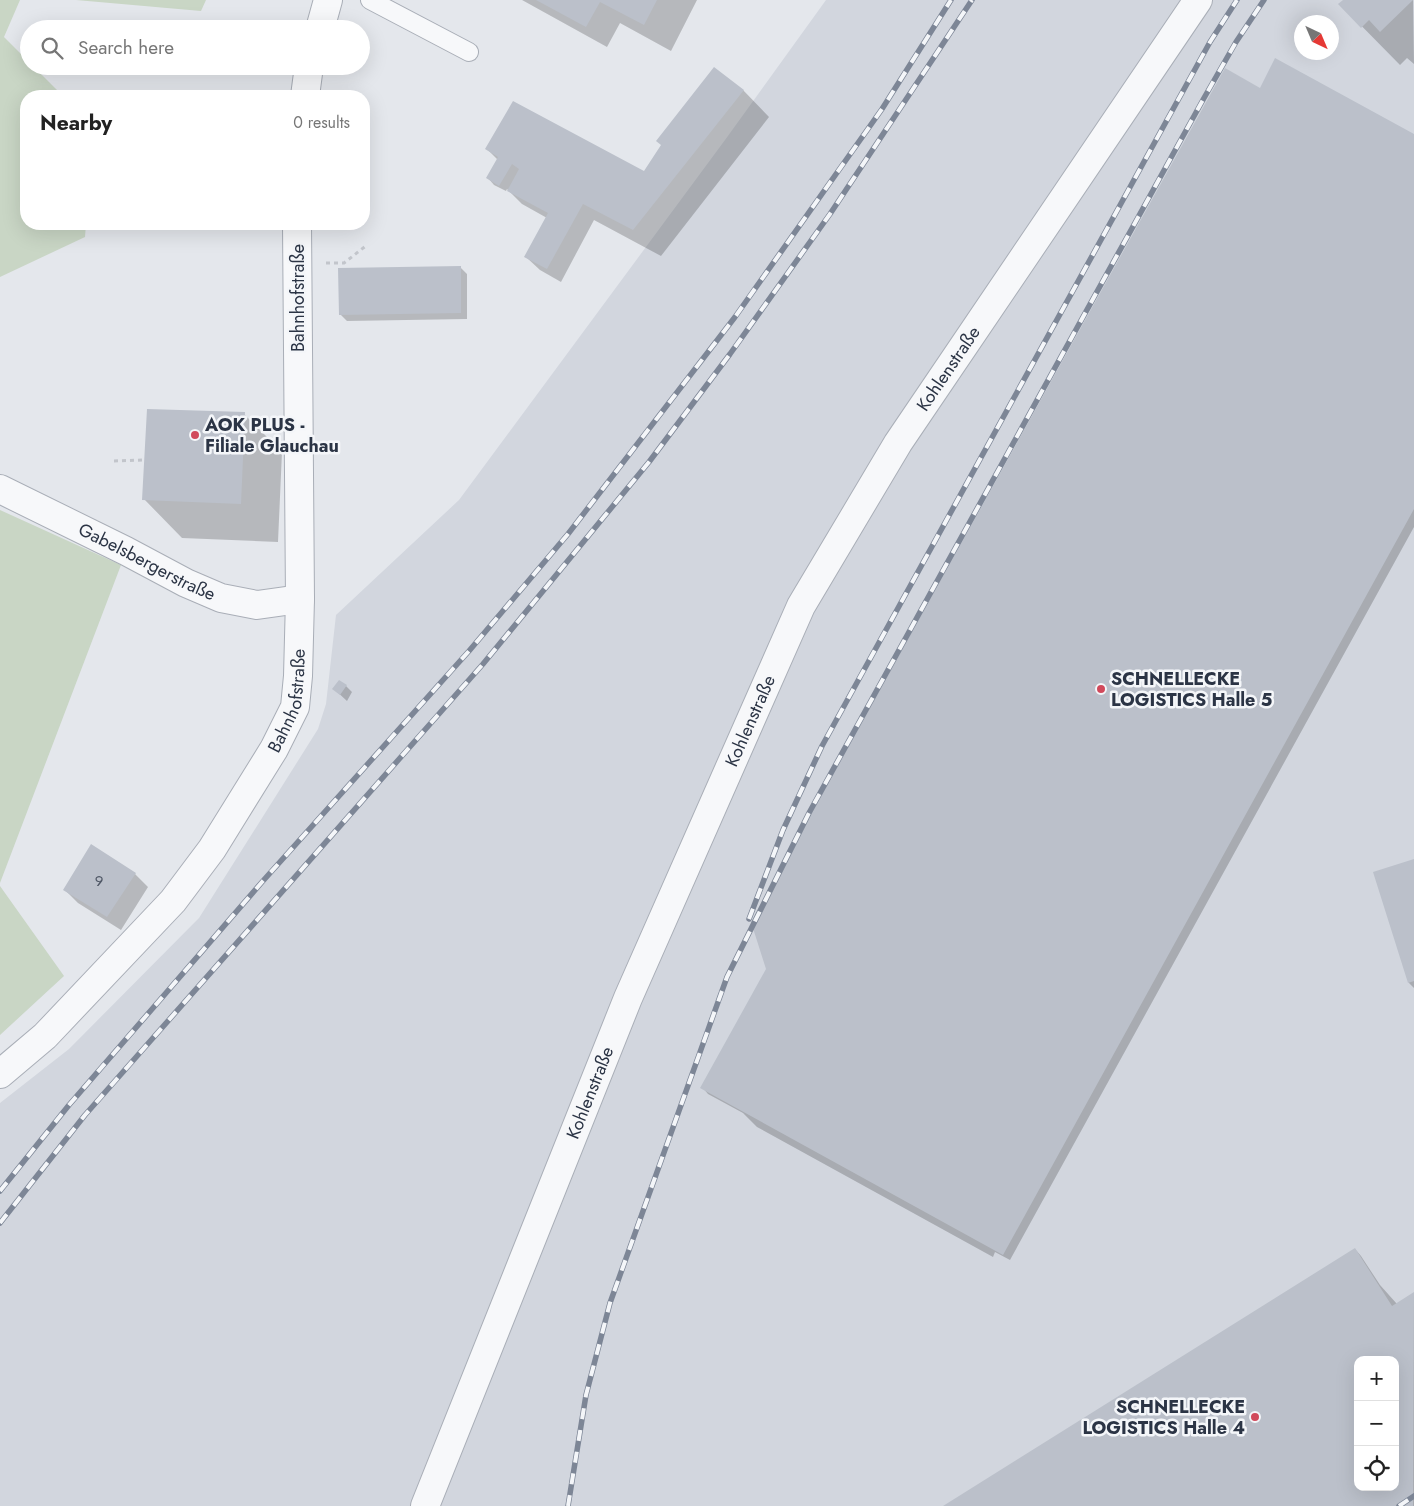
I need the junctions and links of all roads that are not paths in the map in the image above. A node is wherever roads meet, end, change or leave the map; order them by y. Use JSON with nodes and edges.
{"nodes":[{"id":1,"x":328,"y":0,"type":"edge"},
{"id":2,"x":370,"y":0,"type":"edge"},
{"id":3,"x":1198,"y":0,"type":"edge"},
{"id":4,"x":322,"y":20,"type":"edge"},
{"id":5,"x":469,"y":52,"type":"dead end"},
{"id":6,"x":308,"y":75,"type":"edge"},
{"id":7,"x":306,"y":90,"type":"edge"},
{"id":8,"x":297,"y":230,"type":"edge"},
{"id":9,"x":0,"y":489,"type":"edge"},
{"id":10,"x":300,"y":599,"type":"junction"},
{"id":11,"x":0,"y":1074,"type":"edge"},
{"id":12,"x":424,"y":1506,"type":"edge"}],
"edges":[{"from":1,"to":4,"type":"street"},
{"from":2,"to":5,"type":"lane"},
{"from":3,"to":12,"type":"street","name":"Kohlenstraße"},
{"from":6,"to":7,"type":"street"},
{"from":8,"to":10,"type":"street","name":"Bahnhofstraße"},
{"from":9,"to":10,"type":"street","name":"Gabelsbergerstraße"},
{"from":10,"to":11,"type":"street","name":"Bahnhofstraße"}]}
